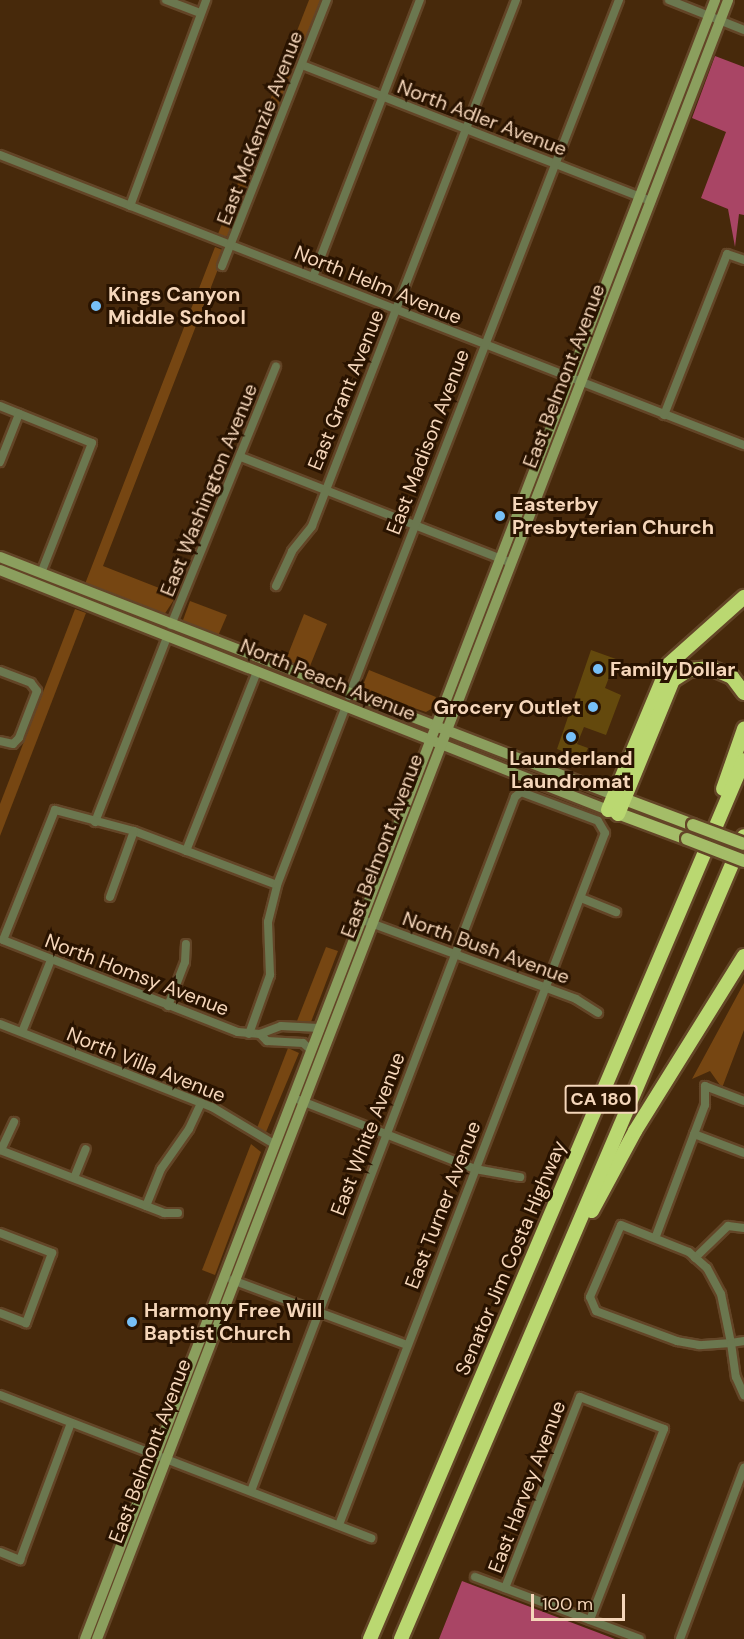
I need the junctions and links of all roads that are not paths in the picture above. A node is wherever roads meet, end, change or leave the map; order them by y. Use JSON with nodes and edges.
{"nodes":[{"id":1,"x":166,"y":0,"type":"edge"},
{"id":2,"x":206,"y":0,"type":"edge"},
{"id":3,"x":327,"y":0,"type":"edge"},
{"id":4,"x":420,"y":0,"type":"edge"},
{"id":5,"x":516,"y":0,"type":"edge"},
{"id":6,"x":619,"y":0,"type":"edge"},
{"id":7,"x":669,"y":0,"type":"edge"},
{"id":8,"x":715,"y":0,"type":"edge"},
{"id":9,"x":728,"y":0,"type":"edge"},
{"id":10,"x":200,"y":13,"type":"junction"},
{"id":11,"x":710,"y":16,"type":"junction"},
{"id":12,"x":721,"y":20,"type":"junction"},
{"id":13,"x":744,"y":30,"type":"edge"},
{"id":14,"x":302,"y":65,"type":"junction"},
{"id":15,"x":384,"y":97,"type":"junction"},
{"id":16,"x":464,"y":128,"type":"junction"},
{"id":17,"x":0,"y":155,"type":"edge"},
{"id":18,"x":555,"y":164,"type":"junction"},
{"id":19,"x":646,"y":199,"type":"junction"},
{"id":20,"x":130,"y":206,"type":"junction"},
{"id":21,"x":233,"y":246,"type":"junction"},
{"id":22,"x":744,"y":260,"type":"edge"},
{"id":23,"x":222,"y":266,"type":"dead end"},
{"id":24,"x":313,"y":277,"type":"junction"},
{"id":25,"x":396,"y":310,"type":"junction"},
{"id":26,"x":483,"y":345,"type":"junction"},
{"id":27,"x":276,"y":366,"type":"dead end"},
{"id":28,"x":570,"y":378,"type":"junction"},
{"id":29,"x":581,"y":383,"type":"junction"},
{"id":30,"x":0,"y":406,"type":"edge"},
{"id":31,"x":19,"y":414,"type":"junction"},
{"id":32,"x":664,"y":415,"type":"junction"},
{"id":33,"x":743,"y":442,"type":"edge"},
{"id":34,"x":241,"y":457,"type":"junction"},
{"id":35,"x":0,"y":462,"type":"edge"},
{"id":36,"x":325,"y":489,"type":"junction"},
{"id":37,"x":415,"y":526,"type":"junction"},
{"id":38,"x":0,"y":557,"type":"edge"},
{"id":39,"x":506,"y":561,"type":"junction"},
{"id":40,"x":0,"y":564,"type":"edge"},
{"id":41,"x":0,"y":570,"type":"edge"},
{"id":42,"x":41,"y":573,"type":"junction"},
{"id":43,"x":276,"y":586,"type":"dead end"},
{"id":44,"x":744,"y":597,"type":"edge"},
{"id":45,"x":121,"y":618,"type":"junction"},
{"id":46,"x":171,"y":625,"type":"junction"},
{"id":47,"x":167,"y":637,"type":"junction"},
{"id":48,"x":0,"y":671,"type":"edge"},
{"id":49,"x":256,"y":672,"type":"junction"},
{"id":50,"x":322,"y":685,"type":"junction"},
{"id":51,"x":744,"y":693,"type":"edge"},
{"id":52,"x":349,"y":696,"type":"junction"},
{"id":53,"x":345,"y":709,"type":"junction"},
{"id":54,"x":434,"y":728,"type":"junction"},
{"id":55,"x":744,"y":729,"type":"edge"},
{"id":56,"x":446,"y":732,"type":"junction"},
{"id":57,"x":0,"y":741,"type":"edge"},
{"id":58,"x":429,"y":742,"type":"junction"},
{"id":59,"x":440,"y":746,"type":"junction"},
{"id":60,"x":744,"y":760,"type":"edge"},
{"id":61,"x":521,"y":792,"type":"joint"},
{"id":62,"x":619,"y":797,"type":"junction"},
{"id":63,"x":613,"y":812,"type":"junction"},
{"id":64,"x":95,"y":822,"type":"junction"},
{"id":65,"x":134,"y":831,"type":"junction"},
{"id":66,"x":744,"y":836,"type":"edge"},
{"id":67,"x":744,"y":844,"type":"edge"},
{"id":68,"x":186,"y":851,"type":"junction"},
{"id":69,"x":744,"y":861,"type":"edge"},
{"id":70,"x":277,"y":885,"type":"junction"},
{"id":71,"x":110,"y":897,"type":"dead end"},
{"id":72,"x":581,"y":898,"type":"junction"},
{"id":73,"x":616,"y":912,"type":"dead end"},
{"id":74,"x":360,"y":919,"type":"junction"},
{"id":75,"x":372,"y":923,"type":"junction"},
{"id":76,"x":186,"y":944,"type":"dead end"},
{"id":77,"x":455,"y":954,"type":"junction"},
{"id":78,"x":744,"y":956,"type":"edge"},
{"id":79,"x":51,"y":960,"type":"junction"},
{"id":80,"x":546,"y":988,"type":"junction"},
{"id":81,"x":168,"y":1006,"type":"junction"},
{"id":82,"x":598,"y":1013,"type":"dead end"},
{"id":83,"x":0,"y":1024,"type":"edge"},
{"id":84,"x":319,"y":1028,"type":"junction"},
{"id":85,"x":22,"y":1032,"type":"junction"},
{"id":86,"x":630,"y":1033,"type":"junction"},
{"id":87,"x":249,"y":1034,"type":"junction"},
{"id":88,"x":260,"y":1034,"type":"junction"},
{"id":89,"x":310,"y":1050,"type":"junction"},
{"id":90,"x":297,"y":1100,"type":"junction"},
{"id":91,"x":744,"y":1101,"type":"edge"},
{"id":92,"x":201,"y":1102,"type":"junction"},
{"id":93,"x":14,"y":1122,"type":"dead end"},
{"id":94,"x":385,"y":1134,"type":"junction"},
{"id":95,"x":694,"y":1134,"type":"junction"},
{"id":96,"x":274,"y":1144,"type":"junction"},
{"id":97,"x":86,"y":1149,"type":"dead end"},
{"id":98,"x":1,"y":1150,"type":"edge"},
{"id":99,"x":744,"y":1153,"type":"edge"},
{"id":100,"x":475,"y":1169,"type":"junction"},
{"id":101,"x":520,"y":1177,"type":"dead end"},
{"id":102,"x":74,"y":1178,"type":"junction"},
{"id":103,"x":146,"y":1206,"type":"junction"},
{"id":104,"x":178,"y":1213,"type":"dead end"},
{"id":105,"x":744,"y":1228,"type":"edge"},
{"id":106,"x":0,"y":1233,"type":"edge"},
{"id":107,"x":656,"y":1236,"type":"junction"},
{"id":108,"x":695,"y":1258,"type":"junction"},
{"id":109,"x":224,"y":1277,"type":"junction"},
{"id":110,"x":235,"y":1281,"type":"junction"},
{"id":111,"x":549,"y":1293,"type":"junction"},
{"id":112,"x":0,"y":1313,"type":"edge"},
{"id":113,"x":316,"y":1313,"type":"junction"},
{"id":114,"x":744,"y":1341,"type":"edge"},
{"id":115,"x":732,"y":1343,"type":"junction"},
{"id":116,"x":407,"y":1345,"type":"junction"},
{"id":117,"x":0,"y":1395,"type":"edge"},
{"id":118,"x":744,"y":1395,"type":"edge"},
{"id":119,"x":71,"y":1423,"type":"junction"},
{"id":120,"x":160,"y":1458,"type":"junction"},
{"id":121,"x":744,"y":1468,"type":"edge"},
{"id":122,"x":250,"y":1491,"type":"junction"},
{"id":123,"x":339,"y":1525,"type":"junction"},
{"id":124,"x":371,"y":1538,"type":"dead end"},
{"id":125,"x":0,"y":1552,"type":"edge"},
{"id":126,"x":475,"y":1577,"type":"dead end"},
{"id":127,"x":505,"y":1588,"type":"junction"},
{"id":128,"x":590,"y":1620,"type":"junction"},
{"id":129,"x":85,"y":1639,"type":"edge"},
{"id":130,"x":97,"y":1639,"type":"edge"},
{"id":131,"x":370,"y":1639,"type":"edge"},
{"id":132,"x":401,"y":1639,"type":"edge"},
{"id":133,"x":640,"y":1639,"type":"edge"},
{"id":134,"x":680,"y":1639,"type":"edge"}],
"edges":[{"from":1,"to":10,"type":"street"},
{"from":2,"to":10,"type":"street"},
{"from":3,"to":14,"type":"street","name":"East McKenzie Avenue"},
{"from":4,"to":15,"type":"street"},
{"from":5,"to":16,"type":"street","name":"East Grant Avenue"},
{"from":6,"to":18,"type":"street","name":"East Madison Avenue"},
{"from":7,"to":11,"type":"street"},
{"from":8,"to":11,"type":"main road","name":"East Belmont Avenue"},
{"from":9,"to":12,"type":"main road","name":"East Belmont Avenue"},
{"from":10,"to":20,"type":"street"},
{"from":11,"to":12,"type":"street"},
{"from":11,"to":19,"type":"main road","name":"East Belmont Avenue"},
{"from":12,"to":13,"type":"street"},
{"from":12,"to":19,"type":"main road","name":"East Belmont Avenue"},
{"from":14,"to":15,"type":"street","name":"North Adler Avenue"},
{"from":14,"to":21,"type":"street","name":"East McKenzie Avenue"},
{"from":15,"to":16,"type":"street","name":"North Adler Avenue"},
{"from":15,"to":24,"type":"street"},
{"from":16,"to":18,"type":"street","name":"North Adler Avenue"},
{"from":16,"to":25,"type":"street","name":"East Grant Avenue"},
{"from":17,"to":20,"type":"street","name":"North Helm Avenue"},
{"from":18,"to":19,"type":"street","name":"North Adler Avenue"},
{"from":18,"to":26,"type":"street","name":"East Madison Avenue"},
{"from":19,"to":28,"type":"main road","name":"East Belmont Avenue"},
{"from":19,"to":29,"type":"main road","name":"East Belmont Avenue"},
{"from":20,"to":21,"type":"street","name":"North Helm Avenue"},
{"from":21,"to":23,"type":"street","name":"East McKenzie Avenue"},
{"from":21,"to":24,"type":"street","name":"North Helm Avenue"},
{"from":22,"to":32,"type":"street"},
{"from":24,"to":25,"type":"street","name":"North Helm Avenue"},
{"from":25,"to":26,"type":"street","name":"North Helm Avenue"},
{"from":25,"to":36,"type":"street","name":"East Grant Avenue"},
{"from":26,"to":28,"type":"street","name":"North Helm Avenue"},
{"from":26,"to":37,"type":"street","name":"East Madison Avenue"},
{"from":27,"to":34,"type":"street","name":"East Washington Avenue"},
{"from":28,"to":29,"type":"street","name":"North Helm Avenue"},
{"from":28,"to":39,"type":"main road","name":"East Belmont Avenue"},
{"from":29,"to":32,"type":"street","name":"North Helm Avenue"},
{"from":29,"to":39,"type":"main road","name":"East Belmont Avenue"},
{"from":30,"to":31,"type":"street"},
{"from":31,"to":35,"type":"street"},
{"from":31,"to":42,"type":"street"},
{"from":32,"to":33,"type":"street","name":"North Helm Avenue"},
{"from":34,"to":36,"type":"street"},
{"from":34,"to":46,"type":"street","name":"East Washington Avenue"},
{"from":36,"to":37,"type":"street"},
{"from":36,"to":43,"type":"street","name":"East Grant Avenue"},
{"from":37,"to":39,"type":"street"},
{"from":37,"to":52,"type":"street","name":"East Madison Avenue"},
{"from":38,"to":42,"type":"main road","name":"North Peach Avenue"},
{"from":39,"to":54,"type":"main road","name":"East Belmont Avenue"},
{"from":39,"to":56,"type":"main road","name":"East Belmont Avenue"},
{"from":40,"to":42,"type":"main road"},
{"from":41,"to":45,"type":"main road","name":"North Peach Avenue"},
{"from":42,"to":46,"type":"main road","name":"North Peach Avenue"},
{"from":44,"to":62,"type":"highway"},
{"from":45,"to":46,"type":"main road"},
{"from":45,"to":47,"type":"main road","name":"North Peach Avenue"},
{"from":46,"to":50,"type":"main road","name":"North Peach Avenue"},
{"from":47,"to":49,"type":"main road","name":"North Peach Avenue"},
{"from":47,"to":64,"type":"street"},
{"from":48,"to":57,"type":"street"},
{"from":49,"to":50,"type":"main road"},
{"from":49,"to":53,"type":"main road","name":"North Peach Avenue"},
{"from":49,"to":68,"type":"street"},
{"from":50,"to":52,"type":"main road","name":"North Peach Avenue"},
{"from":51,"to":62,"type":"highway"},
{"from":52,"to":54,"type":"main road","name":"North Peach Avenue"},
{"from":53,"to":58,"type":"main road","name":"North Peach Avenue"},
{"from":53,"to":70,"type":"street"},
{"from":54,"to":56,"type":"main road","name":"North Peach Avenue"},
{"from":54,"to":58,"type":"main road","name":"East Belmont Avenue"},
{"from":55,"to":86,"type":"highway"},
{"from":56,"to":59,"type":"main road","name":"East Belmont Avenue"},
{"from":56,"to":62,"type":"main road","name":"North Peach Avenue"},
{"from":58,"to":59,"type":"main road","name":"North Peach Avenue"},
{"from":58,"to":74,"type":"main road","name":"East Belmont Avenue"},
{"from":59,"to":63,"type":"main road","name":"North Peach Avenue"},
{"from":59,"to":75,"type":"main road","name":"East Belmont Avenue"},
{"from":60,"to":86,"type":"highway","name":"Senator Jim Costa Highway","number":"CA 180"},
{"from":61,"to":72,"type":"street","name":"East Turner Avenue"},
{"from":61,"to":77,"type":"street","name":"East White Avenue"},
{"from":62,"to":63,"type":"highway"},
{"from":62,"to":67,"type":"main road","name":"North Peach Avenue","bridge":true},
{"from":63,"to":69,"type":"main road","name":"North Peach Avenue","bridge":true},
{"from":64,"to":65,"type":"street"},
{"from":64,"to":79,"type":"street","name":"North Homsy Avenue"},
{"from":65,"to":68,"type":"street"},
{"from":65,"to":71,"type":"street"},
{"from":66,"to":111,"type":"highway","number":"CA 180"},
{"from":68,"to":70,"type":"street"},
{"from":70,"to":87,"type":"street"},
{"from":72,"to":73,"type":"street"},
{"from":72,"to":80,"type":"street","name":"East Turner Avenue"},
{"from":74,"to":75,"type":"street","name":"North Bush Avenue"},
{"from":74,"to":84,"type":"main road","name":"East Belmont Avenue"},
{"from":75,"to":77,"type":"street","name":"North Bush Avenue"},
{"from":75,"to":90,"type":"main road","name":"East Belmont Avenue"},
{"from":76,"to":81,"type":"street"},
{"from":77,"to":80,"type":"street","name":"North Bush Avenue"},
{"from":77,"to":94,"type":"street","name":"East White Avenue"},
{"from":78,"to":111,"type":"highway"},
{"from":79,"to":81,"type":"street","name":"North Homsy Avenue"},
{"from":79,"to":85,"type":"street"},
{"from":80,"to":82,"type":"street","name":"North Bush Avenue"},
{"from":80,"to":100,"type":"street","name":"East Turner Avenue"},
{"from":81,"to":87,"type":"street","name":"North Homsy Avenue"},
{"from":83,"to":85,"type":"street","name":"North Villa Avenue"},
{"from":84,"to":88,"type":"street","name":"North Homsy Avenue"},
{"from":84,"to":89,"type":"main road","name":"East Belmont Avenue"},
{"from":85,"to":92,"type":"street","name":"North Villa Avenue"},
{"from":86,"to":131,"type":"highway","name":"Senator Jim Costa Highway","number":"CA 180"},
{"from":87,"to":88,"type":"street","name":"North Homsy Avenue"},
{"from":88,"to":89,"type":"street","name":"North Homsy Avenue"},
{"from":89,"to":90,"type":"main road","name":"East Belmont Avenue"},
{"from":90,"to":94,"type":"street"},
{"from":90,"to":96,"type":"main road","name":"East Belmont Avenue"},
{"from":90,"to":110,"type":"main road","name":"East Belmont Avenue"},
{"from":91,"to":95,"type":"street"},
{"from":92,"to":96,"type":"street","name":"North Villa Avenue"},
{"from":92,"to":103,"type":"street"},
{"from":93,"to":98,"type":"street"},
{"from":94,"to":100,"type":"street"},
{"from":94,"to":113,"type":"street","name":"East White Avenue"},
{"from":95,"to":99,"type":"street"},
{"from":95,"to":107,"type":"street"},
{"from":96,"to":109,"type":"main road","name":"East Belmont Avenue"},
{"from":97,"to":102,"type":"street"},
{"from":98,"to":102,"type":"street"},
{"from":100,"to":101,"type":"street"},
{"from":100,"to":116,"type":"street","name":"East Turner Avenue"},
{"from":102,"to":103,"type":"street"},
{"from":103,"to":104,"type":"street"},
{"from":105,"to":108,"type":"street"},
{"from":106,"to":112,"type":"street"},
{"from":107,"to":108,"type":"street"},
{"from":107,"to":115,"type":"street"},
{"from":108,"to":115,"type":"street"},
{"from":109,"to":110,"type":"street"},
{"from":109,"to":120,"type":"main road","name":"East Belmont Avenue"},
{"from":110,"to":113,"type":"street"},
{"from":110,"to":120,"type":"main road","name":"East Belmont Avenue"},
{"from":111,"to":132,"type":"highway","number":"CA 180"},
{"from":113,"to":116,"type":"street"},
{"from":113,"to":122,"type":"street","name":"East White Avenue"},
{"from":114,"to":115,"type":"street"},
{"from":115,"to":118,"type":"street"},
{"from":116,"to":123,"type":"street","name":"East Turner Avenue"},
{"from":117,"to":119,"type":"street"},
{"from":119,"to":120,"type":"street"},
{"from":119,"to":125,"type":"street"},
{"from":120,"to":122,"type":"street"},
{"from":120,"to":129,"type":"main road","name":"East Belmont Avenue"},
{"from":120,"to":130,"type":"main road","name":"East Belmont Avenue"},
{"from":121,"to":134,"type":"street"},
{"from":122,"to":123,"type":"street"},
{"from":123,"to":124,"type":"street"},
{"from":126,"to":127,"type":"street"},
{"from":127,"to":128,"type":"street"},
{"from":127,"to":128,"type":"street","name":"East Harvey Avenue"},
{"from":128,"to":133,"type":"street"}]}
